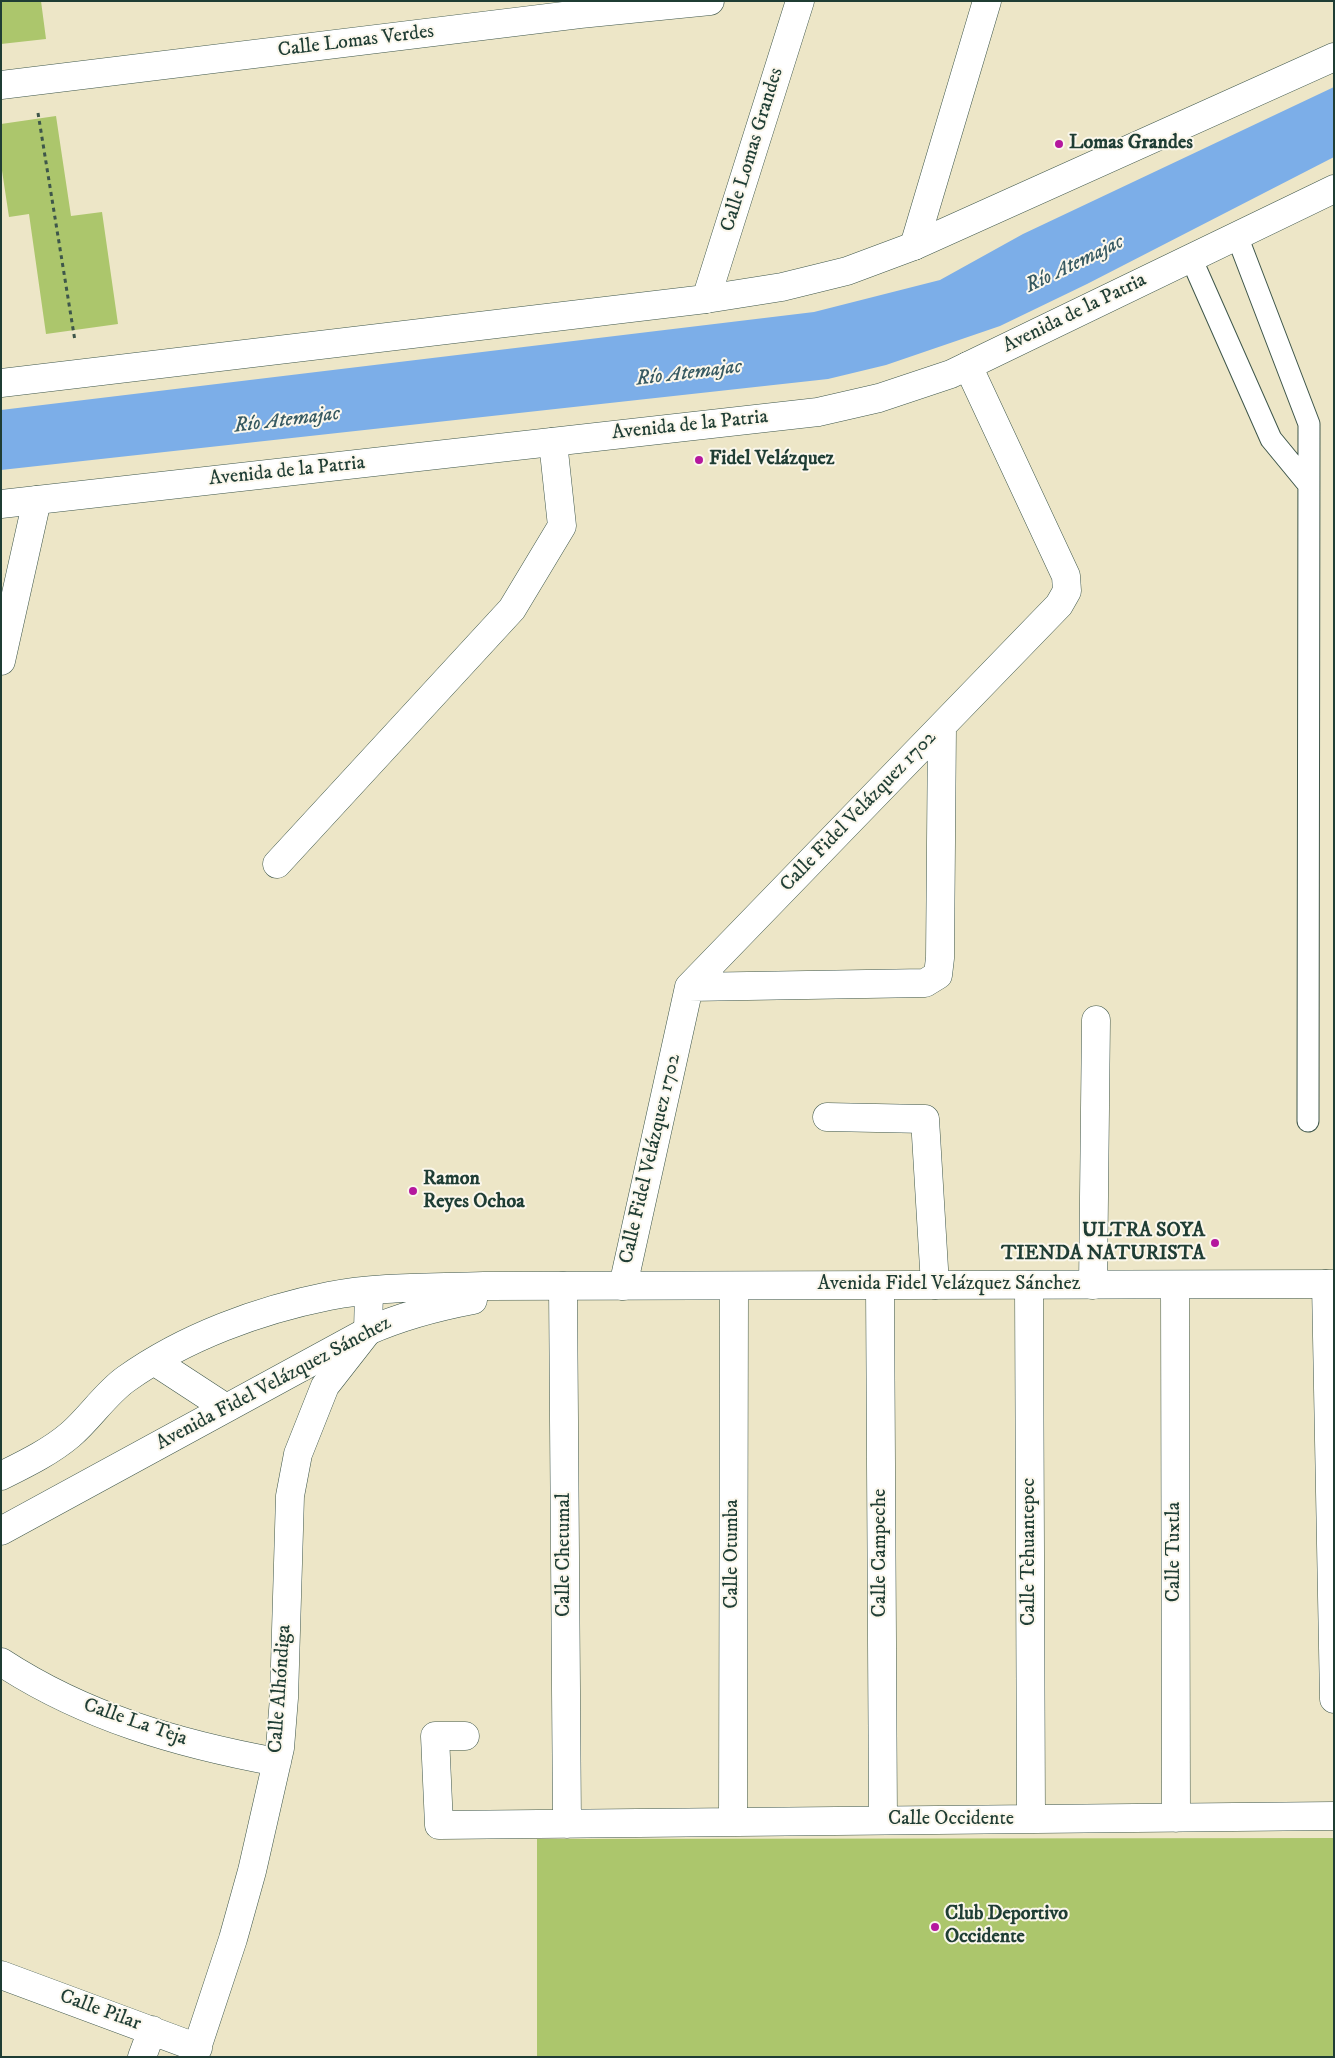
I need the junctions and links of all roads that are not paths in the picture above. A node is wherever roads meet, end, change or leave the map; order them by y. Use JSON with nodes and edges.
{"nodes":[{"id":1,"x":710,"y":1,"type":"edge"},
{"id":2,"x":800,"y":1,"type":"edge"},
{"id":3,"x":987,"y":1,"type":"edge"},
{"id":4,"x":579,"y":8,"type":"edge"},
{"id":5,"x":1334,"y":58,"type":"edge"},
{"id":6,"x":1,"y":85,"type":"edge"},
{"id":7,"x":1334,"y":189,"type":"edge"},
{"id":8,"x":1237,"y":236,"type":"junction"},
{"id":9,"x":914,"y":246,"type":"junction"},
{"id":10,"x":1191,"y":258,"type":"junction"},
{"id":11,"x":706,"y":299,"type":"junction"},
{"id":12,"x":968,"y":366,"type":"junction"},
{"id":13,"x":1,"y":383,"type":"edge"},
{"id":14,"x":552,"y":442,"type":"junction"},
{"id":15,"x":1308,"y":484,"type":"junction"},
{"id":16,"x":37,"y":500,"type":"junction"},
{"id":17,"x":1,"y":504,"type":"edge"},
{"id":18,"x":1,"y":661,"type":"edge"},
{"id":19,"x":942,"y":726,"type":"junction"},
{"id":20,"x":277,"y":864,"type":"dead end"},
{"id":21,"x":690,"y":988,"type":"junction"},
{"id":22,"x":1096,"y":1020,"type":"dead end"},
{"id":23,"x":828,"y":1116,"type":"dead end"},
{"id":24,"x":1308,"y":1121,"type":"dead end"},
{"id":25,"x":1330,"y":1284,"type":"edge"},
{"id":26,"x":935,"y":1285,"type":"junction"},
{"id":27,"x":1029,"y":1285,"type":"junction"},
{"id":28,"x":1093,"y":1285,"type":"junction"},
{"id":29,"x":1175,"y":1285,"type":"junction"},
{"id":30,"x":563,"y":1286,"type":"junction"},
{"id":31,"x":622,"y":1286,"type":"junction"},
{"id":32,"x":734,"y":1286,"type":"junction"},
{"id":33,"x":880,"y":1286,"type":"junction"},
{"id":34,"x":369,"y":1291,"type":"junction"},
{"id":35,"x":368,"y":1331,"type":"junction"},
{"id":36,"x":154,"y":1361,"type":"junction"},
{"id":37,"x":226,"y":1408,"type":"junction"},
{"id":38,"x":1,"y":1476,"type":"edge"},
{"id":39,"x":1,"y":1530,"type":"edge"},
{"id":40,"x":1333,"y":1640,"type":"edge"},
{"id":41,"x":1,"y":1662,"type":"edge"},
{"id":42,"x":1334,"y":1699,"type":"edge"},
{"id":43,"x":465,"y":1736,"type":"dead end"},
{"id":44,"x":277,"y":1762,"type":"junction"},
{"id":45,"x":1334,"y":1816,"type":"edge"},
{"id":46,"x":1176,"y":1818,"type":"junction"},
{"id":47,"x":883,"y":1820,"type":"junction"},
{"id":48,"x":1031,"y":1820,"type":"junction"},
{"id":49,"x":733,"y":1822,"type":"junction"},
{"id":50,"x":567,"y":1824,"type":"junction"},
{"id":51,"x":1,"y":1975,"type":"edge"},
{"id":52,"x":152,"y":2030,"type":"junction"},
{"id":53,"x":196,"y":2052,"type":"edge"},
{"id":54,"x":142,"y":2057,"type":"edge"}],
"edges":[{"from":1,"to":4,"type":"street","name":"Calle Lomas Verdes"},
{"from":2,"to":11,"type":"street","name":"Calle Lomas Grandes"},
{"from":3,"to":9,"type":"street"},
{"from":4,"to":6,"type":"street","name":"Calle Lomas Verdes"},
{"from":5,"to":9,"type":"street"},
{"from":7,"to":8,"type":"street","name":"Avenida de la Patria"},
{"from":8,"to":10,"type":"street","name":"Avenida de la Patria"},
{"from":8,"to":15,"type":"lane"},
{"from":9,"to":11,"type":"street"},
{"from":10,"to":12,"type":"street","name":"Avenida de la Patria"},
{"from":10,"to":15,"type":"lane"},
{"from":11,"to":13,"type":"street"},
{"from":12,"to":14,"type":"street","name":"Avenida de la Patria"},
{"from":12,"to":19,"type":"street","name":"Calle Fidel Velázquez 1702"},
{"from":14,"to":16,"type":"street","name":"Avenida de la Patria"},
{"from":14,"to":20,"type":"street"},
{"from":15,"to":24,"type":"lane"},
{"from":16,"to":17,"type":"street","name":"Avenida de la Patria"},
{"from":16,"to":18,"type":"street"},
{"from":19,"to":21,"type":"street","name":"Calle Fidel Velázquez 1702"},
{"from":19,"to":21,"type":"street"},
{"from":21,"to":31,"type":"street","name":"Calle Fidel Velázquez 1702"},
{"from":22,"to":28,"type":"street"},
{"from":23,"to":26,"type":"street"},
{"from":25,"to":29,"type":"street","name":"Avenida Fidel Velázquez Sánchez"},
{"from":25,"to":40,"type":"street"},
{"from":26,"to":27,"type":"street","name":"Avenida Fidel Velázquez Sánchez"},
{"from":26,"to":33,"type":"street","name":"Avenida Fidel Velázquez Sánchez"},
{"from":27,"to":28,"type":"street","name":"Avenida Fidel Velázquez Sánchez"},
{"from":27,"to":48,"type":"street","name":"Calle Tehuantepec"},
{"from":28,"to":29,"type":"street","name":"Avenida Fidel Velázquez Sánchez"},
{"from":29,"to":46,"type":"street","name":"Calle Tuxtla"},
{"from":30,"to":31,"type":"street","name":"Avenida Fidel Velázquez Sánchez"},
{"from":30,"to":34,"type":"street","name":"Avenida Fidel Velázquez Sánchez"},
{"from":30,"to":35,"type":"street","name":"Avenida Fidel Velázquez Sánchez"},
{"from":30,"to":50,"type":"street","name":"Calle Chetumal"},
{"from":31,"to":32,"type":"street","name":"Avenida Fidel Velázquez Sánchez"},
{"from":32,"to":33,"type":"street","name":"Avenida Fidel Velázquez Sánchez"},
{"from":32,"to":49,"type":"street","name":"Calle Otumba"},
{"from":33,"to":47,"type":"street","name":"Calle Campeche"},
{"from":34,"to":35,"type":"street"},
{"from":34,"to":36,"type":"street","name":"Avenida Fidel Velázquez Sánchez"},
{"from":35,"to":37,"type":"street","name":"Avenida Fidel Velázquez Sánchez"},
{"from":35,"to":44,"type":"street","name":"Calle Alhóndiga"},
{"from":36,"to":37,"type":"street"},
{"from":36,"to":38,"type":"street","name":"Avenida Fidel Velázquez Sánchez"},
{"from":37,"to":39,"type":"street","name":"Avenida Fidel Velázquez Sánchez"},
{"from":40,"to":42,"type":"street"},
{"from":41,"to":44,"type":"street","name":"Calle La Teja"},
{"from":43,"to":50,"type":"street","name":"Calle Occidente"},
{"from":44,"to":53,"type":"street","name":"Calle Alhóndiga"},
{"from":45,"to":46,"type":"street","name":"Calle Occidente"},
{"from":46,"to":48,"type":"street","name":"Calle Occidente"},
{"from":47,"to":48,"type":"street","name":"Calle Occidente"},
{"from":47,"to":49,"type":"street","name":"Calle Occidente"},
{"from":49,"to":50,"type":"street","name":"Calle Occidente"},
{"from":51,"to":52,"type":"street","name":"Calle Pilar"},
{"from":52,"to":53,"type":"street","name":"Calle Pilar"},
{"from":52,"to":54,"type":"street"}]}
